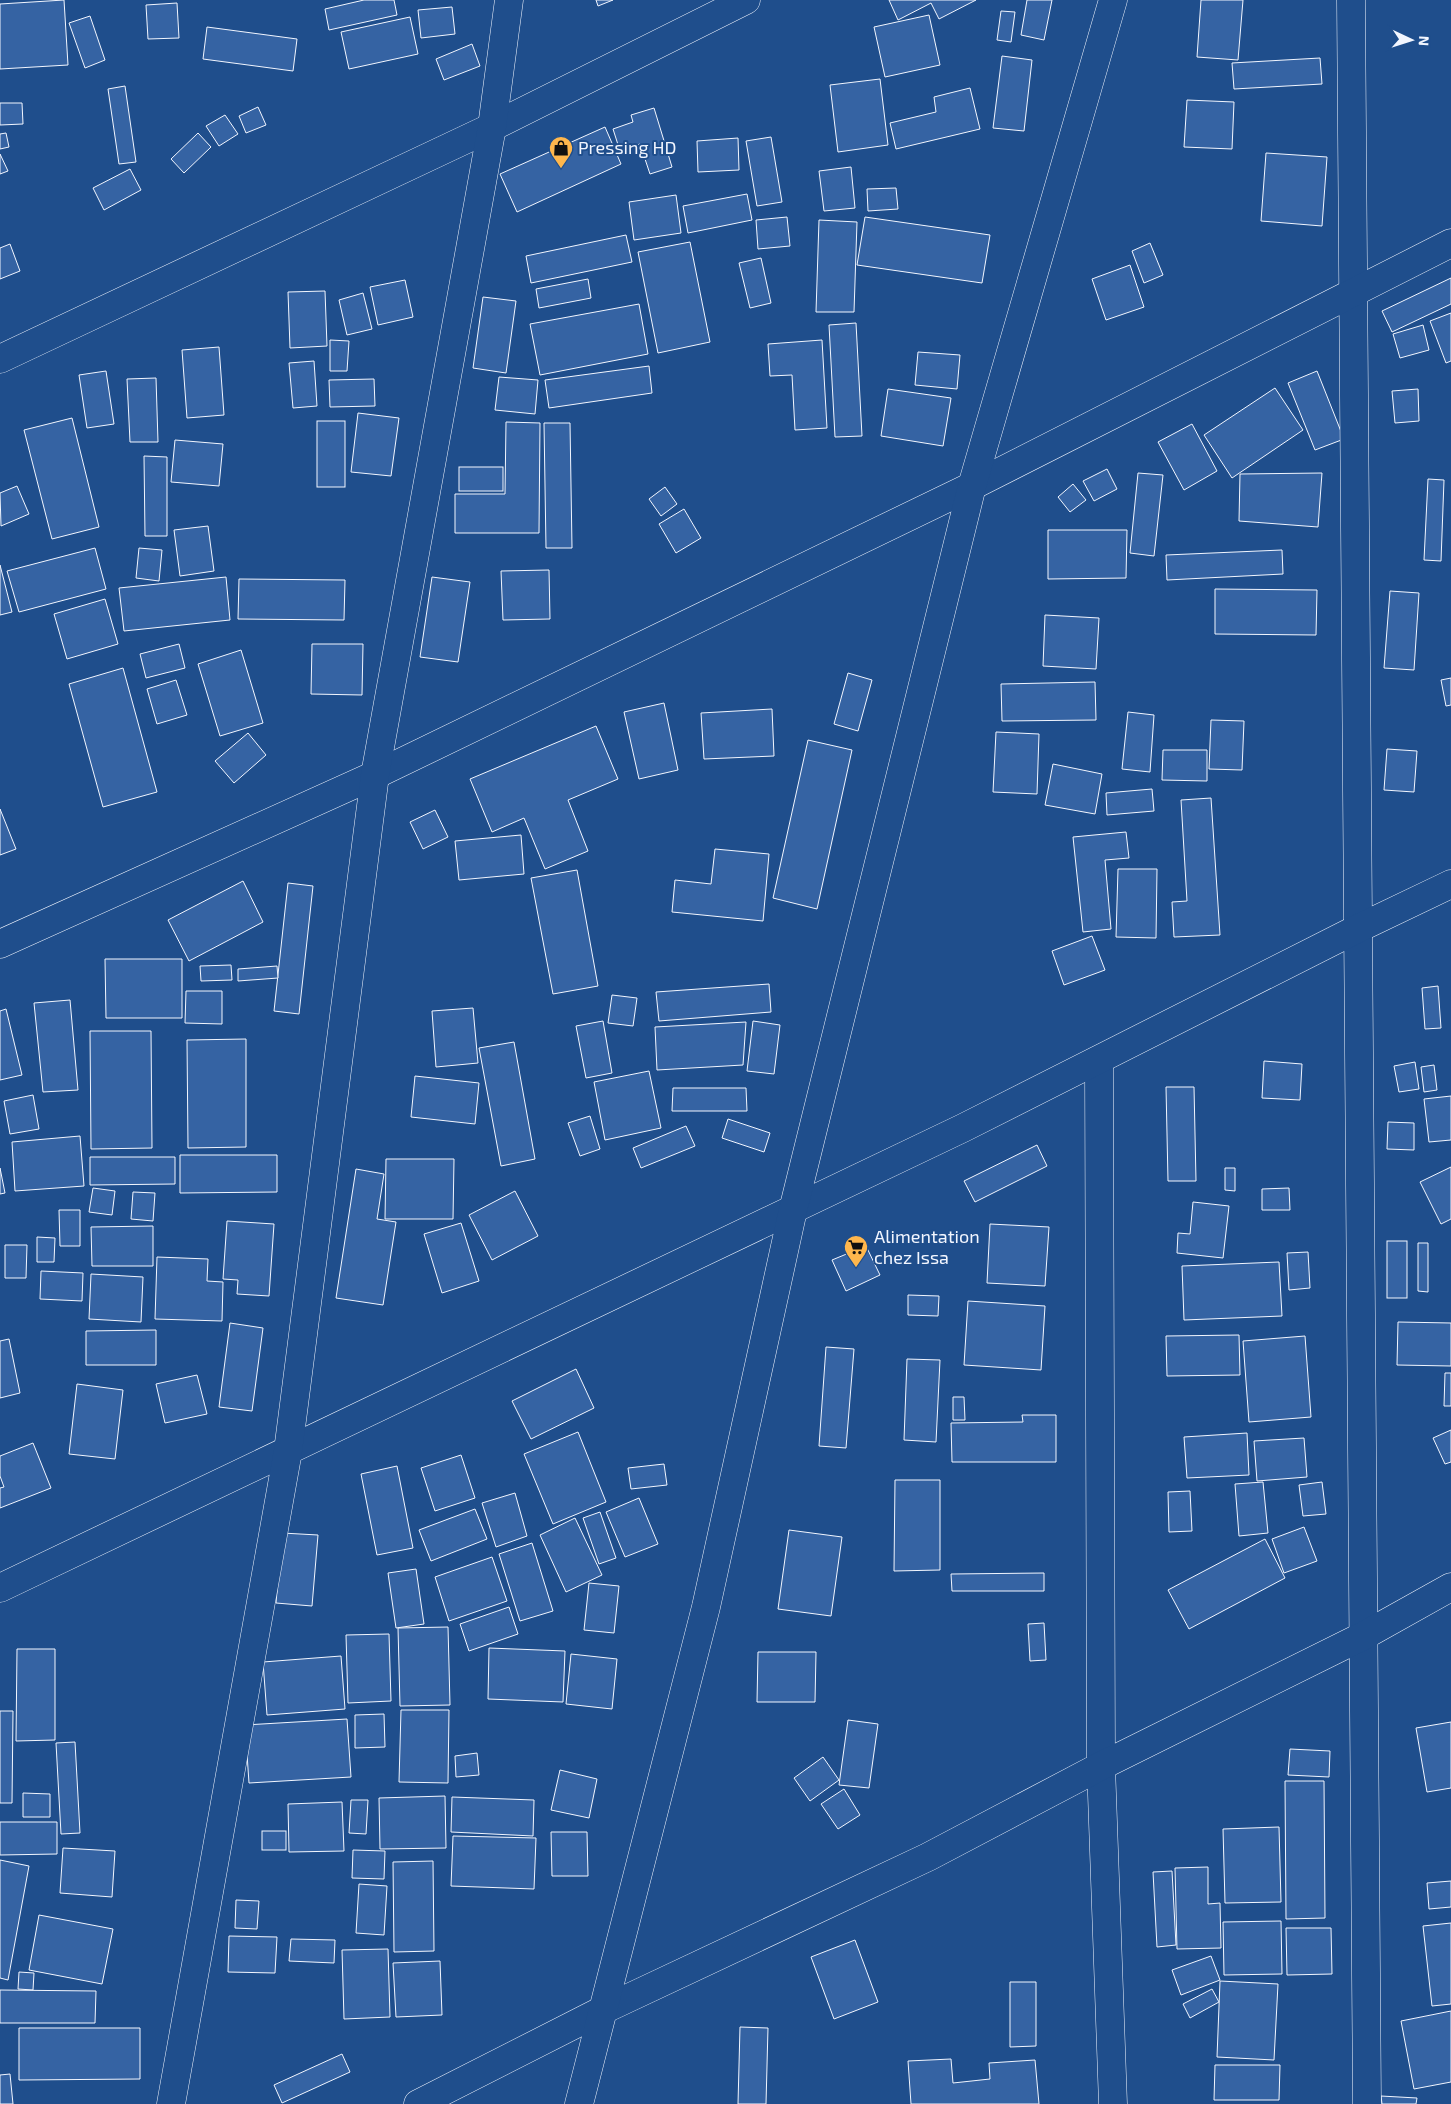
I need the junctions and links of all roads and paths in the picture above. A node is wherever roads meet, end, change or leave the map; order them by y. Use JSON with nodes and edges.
{"nodes":[{"id":1,"x":509,"y":0,"type":"edge"},
{"id":2,"x":746,"y":0,"type":"edge"},
{"id":3,"x":1113,"y":0,"type":"edge"},
{"id":4,"x":1351,"y":0,"type":"edge"},
{"id":5,"x":492,"y":127,"type":"junction"},
{"id":6,"x":1451,"y":243,"type":"edge"},
{"id":7,"x":1352,"y":292,"type":"junction"},
{"id":8,"x":0,"y":359,"type":"edge"},
{"id":9,"x":972,"y":486,"type":"junction"},
{"id":10,"x":375,"y":775,"type":"junction"},
{"id":11,"x":1451,"y":884,"type":"edge"},
{"id":12,"x":1359,"y":928,"type":"junction"},
{"id":13,"x":0,"y":944,"type":"edge"},
{"id":14,"x":1099,"y":1060,"type":"junction"},
{"id":15,"x":792,"y":1210,"type":"junction"},
{"id":16,"x":288,"y":1451,"type":"junction"},
{"id":17,"x":1451,"y":1587,"type":"edge"},
{"id":18,"x":0,"y":1588,"type":"edge"},
{"id":19,"x":1365,"y":1634,"type":"junction"},
{"id":20,"x":1101,"y":1766,"type":"junction"},
{"id":21,"x":604,"y":2010,"type":"junction"},
{"id":22,"x":171,"y":2104,"type":"edge"},
{"id":23,"x":418,"y":2104,"type":"edge"},
{"id":24,"x":579,"y":2104,"type":"edge"},
{"id":25,"x":1113,"y":2104,"type":"edge"},
{"id":26,"x":1367,"y":2104,"type":"edge"}],
"edges":[{"from":1,"to":5,"type":"street"},
{"from":2,"to":5,"type":"street"},
{"from":3,"to":9,"type":"street"},
{"from":4,"to":7,"type":"street"},
{"from":5,"to":8,"type":"street"},
{"from":5,"to":10,"type":"street"},
{"from":6,"to":7,"type":"street"},
{"from":7,"to":9,"type":"street"},
{"from":7,"to":12,"type":"street"},
{"from":9,"to":10,"type":"street"},
{"from":9,"to":15,"type":"street"},
{"from":10,"to":13,"type":"street"},
{"from":10,"to":16,"type":"street"},
{"from":11,"to":12,"type":"street"},
{"from":12,"to":14,"type":"street"},
{"from":12,"to":19,"type":"street"},
{"from":14,"to":15,"type":"street"},
{"from":14,"to":20,"type":"street"},
{"from":15,"to":16,"type":"street"},
{"from":15,"to":21,"type":"street"},
{"from":16,"to":18,"type":"street"},
{"from":16,"to":22,"type":"street"},
{"from":17,"to":19,"type":"street"},
{"from":19,"to":20,"type":"street"},
{"from":19,"to":26,"type":"street"},
{"from":20,"to":21,"type":"street"},
{"from":20,"to":25,"type":"street"},
{"from":21,"to":23,"type":"street"},
{"from":21,"to":24,"type":"street"}]}
